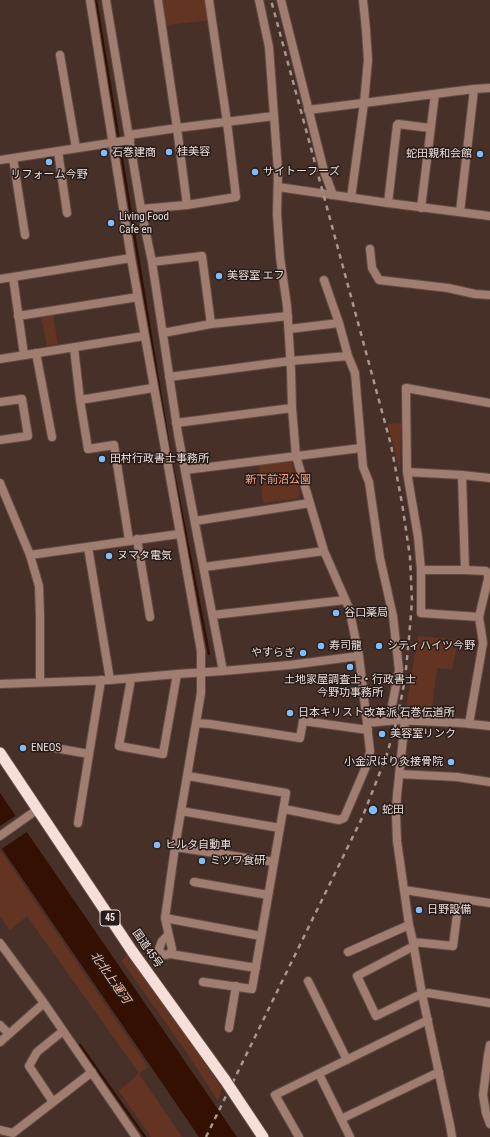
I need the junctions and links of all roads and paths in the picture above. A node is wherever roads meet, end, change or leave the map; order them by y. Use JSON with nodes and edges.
{"nodes":[{"id":1,"x":90,"y":0,"type":"edge"},
{"id":2,"x":106,"y":0,"type":"edge"},
{"id":3,"x":158,"y":0,"type":"edge"},
{"id":4,"x":209,"y":0,"type":"edge"},
{"id":5,"x":259,"y":0,"type":"edge"},
{"id":6,"x":281,"y":0,"type":"edge"},
{"id":7,"x":363,"y":0,"type":"edge"},
{"id":8,"x":60,"y":55,"type":"dead end"},
{"id":9,"x":490,"y":88,"type":"edge"},
{"id":10,"x":474,"y":89,"type":"junction"},
{"id":11,"x":435,"y":94,"type":"junction"},
{"id":12,"x":364,"y":103,"type":"junction"},
{"id":13,"x":308,"y":110,"type":"junction"},
{"id":14,"x":274,"y":116,"type":"junction"},
{"id":15,"x":227,"y":122,"type":"junction"},
{"id":16,"x":177,"y":128,"type":"junction"},
{"id":17,"x":430,"y":128,"type":"junction"},
{"id":18,"x":123,"y":140,"type":"junction"},
{"id":19,"x":76,"y":148,"type":"junction"},
{"id":20,"x":58,"y":151,"type":"junction"},
{"id":21,"x":13,"y":158,"type":"junction"},
{"id":22,"x":0,"y":160,"type":"edge"},
{"id":23,"x":278,"y":187,"type":"junction"},
{"id":24,"x":333,"y":195,"type":"junction"},
{"id":25,"x":351,"y":198,"type":"junction"},
{"id":26,"x":388,"y":203,"type":"junction"},
{"id":27,"x":187,"y":205,"type":"junction"},
{"id":28,"x":421,"y":208,"type":"junction"},
{"id":29,"x":141,"y":209,"type":"junction"},
{"id":30,"x":460,"y":212,"type":"junction"},
{"id":31,"x":67,"y":213,"type":"dead end"},
{"id":32,"x":490,"y":216,"type":"edge"},
{"id":33,"x":25,"y":235,"type":"dead end"},
{"id":34,"x":370,"y":249,"type":"dead end"},
{"id":35,"x":131,"y":258,"type":"junction"},
{"id":36,"x":152,"y":262,"type":"junction"},
{"id":37,"x":12,"y":277,"type":"junction"},
{"id":38,"x":0,"y":279,"type":"edge"},
{"id":39,"x":324,"y":280,"type":"dead end"},
{"id":40,"x":490,"y":296,"type":"edge"},
{"id":41,"x":138,"y":297,"type":"junction"},
{"id":42,"x":18,"y":316,"type":"junction"},
{"id":43,"x":288,"y":316,"type":"junction"},
{"id":44,"x":339,"y":323,"type":"junction"},
{"id":45,"x":210,"y":324,"type":"junction"},
{"id":46,"x":289,"y":329,"type":"junction"},
{"id":47,"x":163,"y":333,"type":"junction"},
{"id":48,"x":144,"y":336,"type":"junction"},
{"id":49,"x":74,"y":348,"type":"junction"},
{"id":50,"x":36,"y":353,"type":"junction"},
{"id":51,"x":24,"y":355,"type":"junction"},
{"id":52,"x":348,"y":356,"type":"junction"},
{"id":53,"x":0,"y":359,"type":"edge"},
{"id":54,"x":290,"y":361,"type":"junction"},
{"id":55,"x":169,"y":377,"type":"junction"},
{"id":56,"x":154,"y":388,"type":"junction"},
{"id":57,"x":80,"y":400,"type":"junction"},
{"id":58,"x":0,"y":402,"type":"edge"},
{"id":59,"x":490,"y":403,"type":"edge"},
{"id":60,"x":292,"y":408,"type":"junction"},
{"id":61,"x":176,"y":423,"type":"junction"},
{"id":62,"x":52,"y":437,"type":"dead end"},
{"id":63,"x":0,"y":440,"type":"edge"},
{"id":64,"x":361,"y":448,"type":"junction"},
{"id":65,"x":296,"y":456,"type":"junction"},
{"id":66,"x":185,"y":470,"type":"junction"},
{"id":67,"x":407,"y":472,"type":"junction"},
{"id":68,"x":462,"y":475,"type":"junction"},
{"id":69,"x":490,"y":478,"type":"edge"},
{"id":70,"x":0,"y":483,"type":"edge"},
{"id":71,"x":310,"y":503,"type":"junction"},
{"id":72,"x":195,"y":521,"type":"junction"},
{"id":73,"x":179,"y":534,"type":"junction"},
{"id":74,"x":133,"y":540,"type":"junction"},
{"id":75,"x":88,"y":547,"type":"junction"},
{"id":76,"x":324,"y":551,"type":"junction"},
{"id":77,"x":30,"y":555,"type":"junction"},
{"id":78,"x":204,"y":567,"type":"junction"},
{"id":79,"x":421,"y":570,"type":"junction"},
{"id":80,"x":465,"y":570,"type":"junction"},
{"id":81,"x":345,"y":600,"type":"junction"},
{"id":82,"x":212,"y":615,"type":"junction"},
{"id":83,"x":150,"y":617,"type":"dead end"},
{"id":84,"x":479,"y":617,"type":"junction"},
{"id":85,"x":359,"y":656,"type":"junction"},
{"id":86,"x":222,"y":671,"type":"junction"},
{"id":87,"x":201,"y":673,"type":"junction"},
{"id":88,"x":177,"y":674,"type":"junction"},
{"id":89,"x":131,"y":679,"type":"junction"},
{"id":90,"x":101,"y":680,"type":"junction"},
{"id":91,"x":110,"y":680,"type":"junction"},
{"id":92,"x":40,"y":682,"type":"junction"},
{"id":93,"x":0,"y":684,"type":"edge"},
{"id":94,"x":389,"y":720,"type":"junction"},
{"id":95,"x":404,"y":720,"type":"junction"},
{"id":96,"x":196,"y":723,"type":"junction"},
{"id":97,"x":469,"y":724,"type":"junction"},
{"id":98,"x":368,"y":726,"type":"junction"},
{"id":99,"x":490,"y":726,"type":"edge"},
{"id":100,"x":44,"y":746,"type":"dead end"},
{"id":101,"x":0,"y":753,"type":"edge"},
{"id":102,"x":90,"y":754,"type":"junction"},
{"id":103,"x":399,"y":774,"type":"junction"},
{"id":104,"x":188,"y":776,"type":"junction"},
{"id":105,"x":490,"y":782,"type":"edge"},
{"id":106,"x":38,"y":808,"type":"junction"},
{"id":107,"x":284,"y":809,"type":"junction"},
{"id":108,"x":181,"y":811,"type":"junction"},
{"id":109,"x":78,"y":823,"type":"dead end"},
{"id":110,"x":280,"y":828,"type":"junction"},
{"id":111,"x":0,"y":836,"type":"edge"},
{"id":112,"x":175,"y":847,"type":"junction"},
{"id":113,"x":274,"y":862,"type":"junction"},
{"id":114,"x":194,"y":882,"type":"dead end"},
{"id":115,"x":404,"y":890,"type":"junction"},
{"id":116,"x":268,"y":894,"type":"junction"},
{"id":117,"x":460,"y":898,"type":"junction"},
{"id":118,"x":490,"y":903,"type":"edge"},
{"id":119,"x":165,"y":918,"type":"junction"},
{"id":120,"x":409,"y":925,"type":"junction"},
{"id":121,"x":168,"y":935,"type":"junction"},
{"id":122,"x":261,"y":936,"type":"junction"},
{"id":123,"x":414,"y":944,"type":"junction"},
{"id":124,"x":2,"y":947,"type":"edge"},
{"id":125,"x":348,"y":952,"type":"dead end"},
{"id":126,"x":170,"y":954,"type":"junction"},
{"id":127,"x":256,"y":968,"type":"junction"},
{"id":128,"x":308,"y":981,"type":"dead end"},
{"id":129,"x":203,"y":982,"type":"dead end"},
{"id":130,"x":236,"y":986,"type":"junction"},
{"id":131,"x":422,"y":994,"type":"junction"},
{"id":132,"x":44,"y":1003,"type":"junction"},
{"id":133,"x":490,"y":1003,"type":"edge"},
{"id":134,"x":428,"y":1020,"type":"junction"},
{"id":135,"x":0,"y":1024,"type":"edge"},
{"id":136,"x":229,"y":1028,"type":"dead end"},
{"id":137,"x":63,"y":1031,"type":"junction"},
{"id":138,"x":9,"y":1034,"type":"junction"},
{"id":139,"x":0,"y":1042,"type":"edge"},
{"id":140,"x":490,"y":1045,"type":"edge"},
{"id":141,"x":489,"y":1056,"type":"edge"},
{"id":142,"x":347,"y":1060,"type":"junction"},
{"id":143,"x":92,"y":1072,"type":"junction"},
{"id":144,"x":439,"y":1072,"type":"junction"},
{"id":145,"x":319,"y":1074,"type":"junction"},
{"id":146,"x":53,"y":1102,"type":"junction"},
{"id":147,"x":341,"y":1119,"type":"junction"},
{"id":148,"x":490,"y":1124,"type":"edge"},
{"id":149,"x":0,"y":1130,"type":"edge"},
{"id":150,"x":133,"y":1135,"type":"edge"},
{"id":151,"x":263,"y":1137,"type":"edge"},
{"id":152,"x":299,"y":1137,"type":"edge"},
{"id":153,"x":350,"y":1137,"type":"edge"},
{"id":154,"x":452,"y":1137,"type":"edge"}],
"edges":[{"from":1,"to":18,"type":"street"},
{"from":2,"to":18,"type":"street"},
{"from":3,"to":16,"type":"street"},
{"from":4,"to":15,"type":"street"},
{"from":5,"to":14,"type":"street"},
{"from":6,"to":13,"type":"street"},
{"from":7,"to":12,"type":"street"},
{"from":8,"to":19,"type":"street"},
{"from":9,"to":10,"type":"street"},
{"from":10,"to":11,"type":"street"},
{"from":10,"to":30,"type":"street"},
{"from":11,"to":12,"type":"street"},
{"from":11,"to":17,"type":"street"},
{"from":12,"to":13,"type":"street"},
{"from":12,"to":25,"type":"street"},
{"from":13,"to":24,"type":"street"},
{"from":14,"to":15,"type":"street"},
{"from":14,"to":23,"type":"street"},
{"from":15,"to":16,"type":"street"},
{"from":15,"to":27,"type":"street"},
{"from":16,"to":18,"type":"street"},
{"from":16,"to":27,"type":"street"},
{"from":17,"to":26,"type":"street"},
{"from":17,"to":28,"type":"street"},
{"from":18,"to":19,"type":"street"},
{"from":18,"to":29,"type":"street"},
{"from":18,"to":35,"type":"street"},
{"from":19,"to":20,"type":"street"},
{"from":20,"to":21,"type":"street"},
{"from":20,"to":31,"type":"street"},
{"from":21,"to":22,"type":"street"},
{"from":21,"to":33,"type":"street"},
{"from":23,"to":24,"type":"street"},
{"from":23,"to":43,"type":"street"},
{"from":24,"to":25,"type":"street"},
{"from":25,"to":26,"type":"street"},
{"from":26,"to":28,"type":"street"},
{"from":27,"to":29,"type":"street"},
{"from":28,"to":30,"type":"street"},
{"from":29,"to":36,"type":"street"},
{"from":30,"to":32,"type":"street"},
{"from":34,"to":40,"type":"street"},
{"from":35,"to":37,"type":"street"},
{"from":35,"to":41,"type":"street"},
{"from":36,"to":45,"type":"street"},
{"from":36,"to":47,"type":"street"},
{"from":37,"to":38,"type":"street"},
{"from":37,"to":42,"type":"street"},
{"from":39,"to":44,"type":"street"},
{"from":41,"to":42,"type":"street"},
{"from":41,"to":48,"type":"street"},
{"from":42,"to":51,"type":"street"},
{"from":43,"to":45,"type":"street"},
{"from":43,"to":46,"type":"street"},
{"from":44,"to":46,"type":"street"},
{"from":44,"to":52,"type":"street"},
{"from":45,"to":47,"type":"street"},
{"from":46,"to":54,"type":"street"},
{"from":47,"to":55,"type":"street"},
{"from":48,"to":49,"type":"street"},
{"from":48,"to":56,"type":"street"},
{"from":49,"to":50,"type":"street"},
{"from":49,"to":57,"type":"street"},
{"from":50,"to":51,"type":"street"},
{"from":50,"to":62,"type":"street"},
{"from":51,"to":53,"type":"street"},
{"from":52,"to":54,"type":"street"},
{"from":52,"to":64,"type":"street"},
{"from":54,"to":55,"type":"street"},
{"from":54,"to":60,"type":"street"},
{"from":55,"to":61,"type":"street"},
{"from":56,"to":57,"type":"street"},
{"from":56,"to":73,"type":"street"},
{"from":57,"to":74,"type":"street"},
{"from":58,"to":63,"type":"street"},
{"from":59,"to":67,"type":"street"},
{"from":60,"to":61,"type":"street"},
{"from":60,"to":65,"type":"street"},
{"from":61,"to":66,"type":"street"},
{"from":64,"to":65,"type":"street"},
{"from":64,"to":94,"type":"street"},
{"from":65,"to":66,"type":"street"},
{"from":65,"to":71,"type":"street"},
{"from":66,"to":72,"type":"street"},
{"from":67,"to":68,"type":"street"},
{"from":67,"to":79,"type":"street"},
{"from":68,"to":69,"type":"street"},
{"from":68,"to":80,"type":"street"},
{"from":70,"to":77,"type":"street"},
{"from":71,"to":72,"type":"street"},
{"from":71,"to":76,"type":"street"},
{"from":72,"to":78,"type":"street"},
{"from":73,"to":74,"type":"street"},
{"from":73,"to":87,"type":"street"},
{"from":74,"to":75,"type":"street"},
{"from":74,"to":83,"type":"street"},
{"from":75,"to":77,"type":"street"},
{"from":75,"to":91,"type":"street"},
{"from":76,"to":78,"type":"street"},
{"from":76,"to":81,"type":"street"},
{"from":77,"to":92,"type":"street"},
{"from":78,"to":82,"type":"street"},
{"from":79,"to":80,"type":"street"},
{"from":79,"to":84,"type":"street"},
{"from":80,"to":84,"type":"street"},
{"from":81,"to":82,"type":"street"},
{"from":81,"to":85,"type":"street"},
{"from":82,"to":86,"type":"street"},
{"from":84,"to":97,"type":"street"},
{"from":85,"to":86,"type":"street"},
{"from":85,"to":98,"type":"street"},
{"from":86,"to":87,"type":"street"},
{"from":87,"to":88,"type":"street"},
{"from":87,"to":96,"type":"street"},
{"from":88,"to":89,"type":"street"},
{"from":88,"to":89,"type":"street"},
{"from":89,"to":91,"type":"street"},
{"from":90,"to":91,"type":"street"},
{"from":90,"to":92,"type":"street"},
{"from":90,"to":102,"type":"street"},
{"from":92,"to":93,"type":"street"},
{"from":94,"to":95,"type":"street"},
{"from":94,"to":98,"type":"street"},
{"from":95,"to":97,"type":"street"},
{"from":95,"to":103,"type":"street"},
{"from":96,"to":98,"type":"street"},
{"from":96,"to":104,"type":"street"},
{"from":97,"to":99,"type":"street"},
{"from":98,"to":107,"type":"street"},
{"from":100,"to":102,"type":"street"},
{"from":101,"to":106,"type":"highway","name":"国道45号","number":"45"},
{"from":102,"to":109,"type":"street"},
{"from":103,"to":105,"type":"street"},
{"from":103,"to":115,"type":"street"},
{"from":104,"to":107,"type":"street"},
{"from":104,"to":108,"type":"street"},
{"from":106,"to":111,"type":"street"},
{"from":106,"to":151,"type":"highway","name":"国道45号","number":"45","bridge":true},
{"from":107,"to":110,"type":"street"},
{"from":108,"to":110,"type":"street"},
{"from":108,"to":112,"type":"street"},
{"from":110,"to":113,"type":"street"},
{"from":112,"to":113,"type":"street"},
{"from":112,"to":119,"type":"street"},
{"from":113,"to":116,"type":"street"},
{"from":114,"to":116,"type":"street"},
{"from":115,"to":117,"type":"street"},
{"from":115,"to":120,"type":"street"},
{"from":116,"to":122,"type":"street"},
{"from":117,"to":118,"type":"street"},
{"from":117,"to":123,"type":"street"},
{"from":119,"to":121,"type":"street"},
{"from":119,"to":122,"type":"street"},
{"from":120,"to":123,"type":"street"},
{"from":120,"to":125,"type":"street"},
{"from":121,"to":126,"type":"street"},
{"from":121,"to":126,"type":"street"},
{"from":122,"to":127,"type":"street"},
{"from":123,"to":131,"type":"street"},
{"from":123,"to":131,"type":"street"},
{"from":124,"to":132,"type":"street"},
{"from":126,"to":127,"type":"street"},
{"from":127,"to":130,"type":"street"},
{"from":128,"to":142,"type":"street"},
{"from":129,"to":130,"type":"street"},
{"from":130,"to":136,"type":"street"},
{"from":131,"to":133,"type":"street"},
{"from":131,"to":134,"type":"street"},
{"from":132,"to":137,"type":"street"},
{"from":132,"to":138,"type":"street"},
{"from":134,"to":142,"type":"street"},
{"from":134,"to":144,"type":"street"},
{"from":135,"to":138,"type":"street"},
{"from":137,"to":143,"type":"street"},
{"from":137,"to":146,"type":"street"},
{"from":138,"to":139,"type":"street"},
{"from":140,"to":141,"type":"street"},
{"from":141,"to":148,"type":"street"},
{"from":142,"to":145,"type":"street"},
{"from":143,"to":146,"type":"street"},
{"from":143,"to":150,"type":"street"},
{"from":144,"to":147,"type":"street"},
{"from":144,"to":154,"type":"street"},
{"from":145,"to":147,"type":"street"},
{"from":145,"to":152,"type":"street"},
{"from":146,"to":149,"type":"street"},
{"from":147,"to":153,"type":"street"}]}
